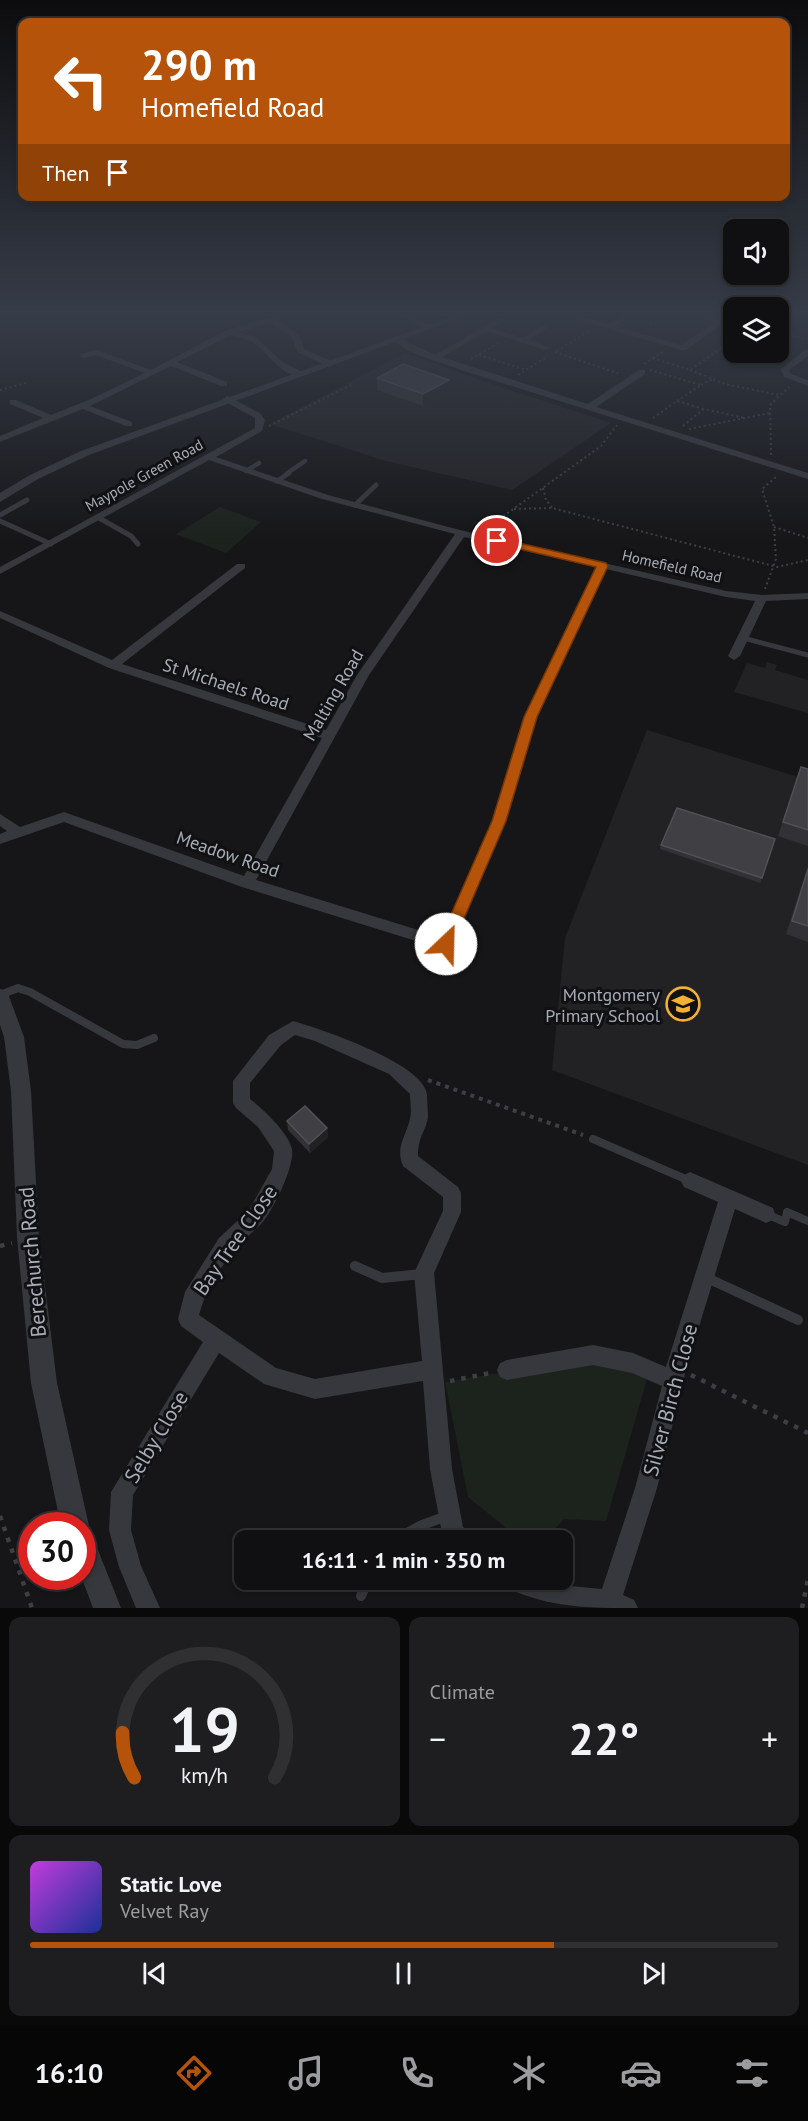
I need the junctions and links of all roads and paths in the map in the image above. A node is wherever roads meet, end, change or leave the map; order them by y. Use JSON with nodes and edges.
{"nodes":[{"id":1,"x":112,"y":392,"type":"edge"},
{"id":2,"x":247,"y":392,"type":"edge"},
{"id":3,"x":337,"y":392,"type":"edge"},
{"id":4,"x":539,"y":392,"type":"edge"},
{"id":5,"x":612,"y":392,"type":"edge"},
{"id":6,"x":690,"y":392,"type":"edge"},
{"id":7,"x":764,"y":392,"type":"edge"},
{"id":8,"x":783,"y":392,"type":"edge"},
{"id":9,"x":779,"y":395,"type":"junction"},
{"id":10,"x":227,"y":399,"type":"junction"},
{"id":11,"x":677,"y":401,"type":"junction"},
{"id":12,"x":13,"y":402,"type":"dead end"},
{"id":13,"x":38,"y":404,"type":"dead end"},
{"id":14,"x":83,"y":406,"type":"junction"},
{"id":15,"x":28,"y":408,"type":"junction"},
{"id":16,"x":588,"y":408,"type":"junction"},
{"id":17,"x":704,"y":409,"type":"junction"},
{"id":18,"x":770,"y":413,"type":"junction"},
{"id":19,"x":50,"y":418,"type":"junction"},
{"id":20,"x":746,"y":419,"type":"junction"},
{"id":21,"x":620,"y":421,"type":"dead end"},
{"id":22,"x":129,"y":424,"type":"dead end"},
{"id":23,"x":261,"y":425,"type":"junction"},
{"id":24,"x":644,"y":426,"type":"junction"},
{"id":25,"x":0,"y":438,"type":"edge"},
{"id":26,"x":208,"y":457,"type":"junction"},
{"id":27,"x":305,"y":461,"type":"dead end"},
{"id":28,"x":259,"y":463,"type":"dead end"},
{"id":29,"x":775,"y":465,"type":"junction"},
{"id":30,"x":246,"y":471,"type":"junction"},
{"id":31,"x":783,"y":472,"type":"dead end"},
{"id":32,"x":808,"y":476,"type":"edge"},
{"id":33,"x":277,"y":482,"type":"junction"},
{"id":34,"x":376,"y":485,"type":"dead end"},
{"id":35,"x":543,"y":488,"type":"junction"},
{"id":36,"x":0,"y":498,"type":"edge"},
{"id":37,"x":27,"y":500,"type":"dead end"},
{"id":38,"x":355,"y":505,"type":"junction"},
{"id":39,"x":514,"y":508,"type":"junction"},
{"id":40,"x":554,"y":508,"type":"junction"},
{"id":41,"x":0,"y":515,"type":"edge"},
{"id":42,"x":444,"y":516,"type":"dead end"},
{"id":43,"x":99,"y":518,"type":"junction"},
{"id":44,"x":0,"y":521,"type":"edge"},
{"id":45,"x":438,"y":527,"type":"junction"},
{"id":46,"x":774,"y":527,"type":"junction"},
{"id":47,"x":458,"y":532,"type":"junction"},
{"id":48,"x":476,"y":536,"type":"junction"},
{"id":49,"x":808,"y":537,"type":"edge"},
{"id":50,"x":51,"y":544,"type":"junction"},
{"id":51,"x":138,"y":544,"type":"dead end"},
{"id":52,"x":808,"y":560,"type":"edge"},
{"id":53,"x":242,"y":566,"type":"dead end"},
{"id":54,"x":602,"y":566,"type":"junction"},
{"id":55,"x":773,"y":566,"type":"junction"},
{"id":56,"x":0,"y":571,"type":"edge"},
{"id":57,"x":808,"y":596,"type":"edge"},
{"id":58,"x":762,"y":598,"type":"junction"},
{"id":59,"x":0,"y":614,"type":"edge"},
{"id":60,"x":743,"y":638,"type":"junction"},
{"id":61,"x":808,"y":655,"type":"edge"},
{"id":62,"x":734,"y":656,"type":"dead end"},
{"id":63,"x":113,"y":666,"type":"junction"},
{"id":64,"x":328,"y":736,"type":"junction"},
{"id":65,"x":0,"y":819,"type":"edge"},
{"id":66,"x":19,"y":833,"type":"junction"},
{"id":67,"x":0,"y":839,"type":"edge"},
{"id":68,"x":247,"y":882,"type":"junction"},
{"id":69,"x":0,"y":996,"type":"edge"},
{"id":70,"x":154,"y":1038,"type":"dead end"},
{"id":71,"x":395,"y":1069,"type":"junction"},
{"id":72,"x":593,"y":1139,"type":"joint"},
{"id":73,"x":690,"y":1182,"type":"joint"},
{"id":74,"x":729,"y":1198,"type":"junction"},
{"id":75,"x":766,"y":1214,"type":"joint"},
{"id":76,"x":808,"y":1221,"type":"edge"},
{"id":77,"x":355,"y":1266,"type":"dead end"},
{"id":78,"x":424,"y":1273,"type":"junction"},
{"id":79,"x":705,"y":1277,"type":"junction"},
{"id":80,"x":798,"y":1320,"type":"dead end"},
{"id":81,"x":216,"y":1340,"type":"junction"},
{"id":82,"x":507,"y":1370,"type":"joint"},
{"id":83,"x":675,"y":1375,"type":"junction"},
{"id":84,"x":432,"y":1377,"type":"junction"},
{"id":85,"x":808,"y":1433,"type":"edge"},
{"id":86,"x":72,"y":1512,"type":"edge"},
{"id":87,"x":449,"y":1515,"type":"junction"},
{"id":88,"x":0,"y":1516,"type":"edge"},
{"id":89,"x":413,"y":1530,"type":"edge"},
{"id":90,"x":452,"y":1530,"type":"edge"},
{"id":91,"x":808,"y":1579,"type":"edge"},
{"id":92,"x":96,"y":1580,"type":"edge"},
{"id":93,"x":364,"y":1590,"type":"edge"},
{"id":94,"x":539,"y":1590,"type":"edge"},
{"id":95,"x":361,"y":1596,"type":"dead end"},
{"id":96,"x":618,"y":1604,"type":"edge"},
{"id":97,"x":32,"y":1608,"type":"edge"},
{"id":98,"x":107,"y":1608,"type":"edge"},
{"id":99,"x":148,"y":1608,"type":"edge"},
{"id":100,"x":802,"y":1608,"type":"edge"}],
"edges":[{"from":1,"to":14,"type":"street"},
{"from":2,"to":10,"type":"street"},
{"from":3,"to":23,"type":"path"},
{"from":4,"to":16,"type":"street"},
{"from":5,"to":16,"type":"street"},
{"from":6,"to":11,"type":"path"},
{"from":7,"to":9,"type":"path"},
{"from":8,"to":9,"type":"path"},
{"from":9,"to":18,"type":"path"},
{"from":10,"to":23,"type":"street"},
{"from":10,"to":36,"type":"street"},
{"from":11,"to":17,"type":"path"},
{"from":11,"to":24,"type":"path"},
{"from":12,"to":15,"type":"street"},
{"from":13,"to":15,"type":"street"},
{"from":14,"to":19,"type":"street"},
{"from":14,"to":22,"type":"street"},
{"from":15,"to":19,"type":"street"},
{"from":16,"to":24,"type":"street"},
{"from":17,"to":20,"type":"path"},
{"from":17,"to":20,"type":"path"},
{"from":18,"to":20,"type":"path"},
{"from":18,"to":29,"type":"path"},
{"from":19,"to":25,"type":"street"},
{"from":21,"to":35,"type":"path"},
{"from":23,"to":26,"type":"street","name":"Maypole Green Road"},
{"from":24,"to":29,"type":"street"},
{"from":26,"to":30,"type":"street","name":"Homefield Road"},
{"from":26,"to":43,"type":"street","name":"Maypole Green Road"},
{"from":27,"to":33,"type":"lane"},
{"from":28,"to":30,"type":"lane"},
{"from":29,"to":32,"type":"street"},
{"from":30,"to":33,"type":"street","name":"Homefield Road"},
{"from":31,"to":46,"type":"path"},
{"from":33,"to":38,"type":"street","name":"Homefield Road"},
{"from":34,"to":38,"type":"lane"},
{"from":35,"to":39,"type":"path"},
{"from":35,"to":40,"type":"path"},
{"from":37,"to":41,"type":"lane"},
{"from":38,"to":45,"type":"street","name":"Homefield Road"},
{"from":39,"to":40,"type":"path"},
{"from":39,"to":48,"type":"path"},
{"from":40,"to":55,"type":"path"},
{"from":42,"to":45,"type":"street"},
{"from":43,"to":50,"type":"street","name":"Maypole Green Road"},
{"from":43,"to":51,"type":"lane"},
{"from":44,"to":50,"type":"lane"},
{"from":45,"to":47,"type":"street","name":"Homefield Road"},
{"from":46,"to":49,"type":"path"},
{"from":46,"to":55,"type":"path"},
{"from":47,"to":48,"type":"street","name":"Homefield Road"},
{"from":47,"to":64,"type":"street","name":"Malting Road"},
{"from":48,"to":54,"type":"street","name":"Homefield Road"},
{"from":50,"to":56,"type":"street","name":"Maypole Green Road"},
{"from":52,"to":55,"type":"path"},
{"from":53,"to":63,"type":"street","name":"St Michaels Road"},
{"from":54,"to":58,"type":"street","name":"Homefield Road"},
{"from":54,"to":68,"type":"street","name":"Meadow Road"},
{"from":55,"to":58,"type":"path"},
{"from":57,"to":58,"type":"street","name":"Homefield Road"},
{"from":58,"to":60,"type":"street"},
{"from":59,"to":63,"type":"street","name":"St Michaels Road"},
{"from":60,"to":61,"type":"lane"},
{"from":60,"to":62,"type":"street"},
{"from":63,"to":64,"type":"street","name":"St Michaels Road"},
{"from":64,"to":68,"type":"street","name":"Malting Road"},
{"from":65,"to":66,"type":"street"},
{"from":66,"to":67,"type":"street","name":"Meadow Road"},
{"from":66,"to":68,"type":"street","name":"Meadow Road"},
{"from":69,"to":70,"type":"lane"},
{"from":69,"to":86,"type":"street","name":"Berechurch Road"},
{"from":71,"to":72,"type":"path"},
{"from":71,"to":78,"type":"street","name":"Bay Tree Close"},
{"from":71,"to":81,"type":"street","name":"Bay Tree Close"},
{"from":72,"to":73,"type":"lane"},
{"from":73,"to":74,"type":"street"},
{"from":74,"to":75,"type":"street"},
{"from":74,"to":79,"type":"street","name":"Silver Birch Close"},
{"from":75,"to":76,"type":"lane"},
{"from":77,"to":78,"type":"lane"},
{"from":78,"to":84,"type":"street","name":"Bay Tree Close"},
{"from":79,"to":80,"type":"lane"},
{"from":79,"to":83,"type":"street","name":"Silver Birch Close"},
{"from":81,"to":84,"type":"street","name":"Bay Tree Close"},
{"from":81,"to":99,"type":"street","name":"Selby Close"},
{"from":82,"to":83,"type":"street"},
{"from":82,"to":84,"type":"path"},
{"from":83,"to":85,"type":"path"},
{"from":83,"to":96,"type":"street","name":"Silver Birch Close"},
{"from":84,"to":87,"type":"street"},
{"from":87,"to":89,"type":"lane"},
{"from":87,"to":90,"type":"street"},
{"from":88,"to":97,"type":"path"},
{"from":91,"to":100,"type":"path"},
{"from":92,"to":98,"type":"street"},
{"from":93,"to":95,"type":"lane"},
{"from":94,"to":96,"type":"street"}]}
